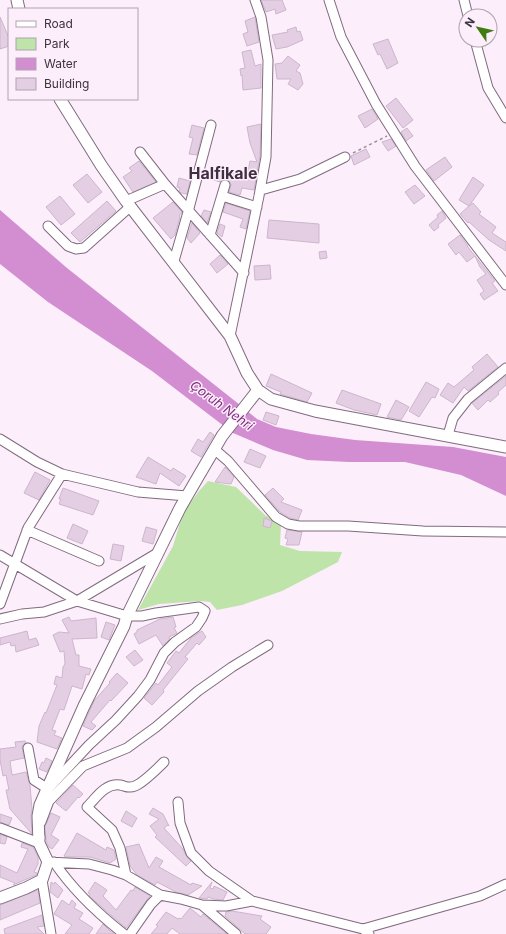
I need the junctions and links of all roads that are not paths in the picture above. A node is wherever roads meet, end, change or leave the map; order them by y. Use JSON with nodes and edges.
{"nodes":[{"id":1,"x":255,"y":0,"type":"edge"},
{"id":2,"x":329,"y":0,"type":"edge"},
{"id":3,"x":477,"y":48,"type":"edge"},
{"id":4,"x":61,"y":100,"type":"edge"},
{"id":5,"x":506,"y":118,"type":"edge"},
{"id":6,"x":211,"y":125,"type":"dead end"},
{"id":7,"x":140,"y":152,"type":"dead end"},
{"id":8,"x":345,"y":157,"type":"road end"},
{"id":9,"x":165,"y":184,"type":"junction"},
{"id":10,"x":225,"y":185,"type":"dead end"},
{"id":11,"x":261,"y":190,"type":"junction"},
{"id":12,"x":222,"y":196,"type":"junction"},
{"id":13,"x":128,"y":203,"type":"junction"},
{"id":14,"x":257,"y":207,"type":"junction"},
{"id":15,"x":188,"y":212,"type":"junction"},
{"id":16,"x":48,"y":226,"type":"dead end"},
{"id":17,"x":210,"y":235,"type":"junction"},
{"id":18,"x":174,"y":261,"type":"junction"},
{"id":19,"x":244,"y":273,"type":"junction"},
{"id":20,"x":506,"y":285,"type":"edge"},
{"id":21,"x":230,"y":336,"type":"junction"},
{"id":22,"x":506,"y":368,"type":"edge"},
{"id":23,"x":258,"y":390,"type":"junction"},
{"id":24,"x":448,"y":435,"type":"junction"},
{"id":25,"x":0,"y":438,"type":"edge"},
{"id":26,"x":506,"y":447,"type":"edge"},
{"id":27,"x":214,"y":449,"type":"junction"},
{"id":28,"x":62,"y":474,"type":"junction"},
{"id":29,"x":187,"y":496,"type":"junction"},
{"id":30,"x":28,"y":530,"type":"junction"},
{"id":31,"x":506,"y":532,"type":"edge"},
{"id":32,"x":159,"y":552,"type":"junction"},
{"id":33,"x":0,"y":555,"type":"edge"},
{"id":34,"x":99,"y":561,"type":"dead end"},
{"id":35,"x":15,"y":565,"type":"junction"},
{"id":36,"x":77,"y":601,"type":"junction"},
{"id":37,"x":0,"y":604,"type":"edge"},
{"id":38,"x":127,"y":616,"type":"junction"},
{"id":39,"x":0,"y":619,"type":"edge"},
{"id":40,"x":268,"y":645,"type":"dead end"},
{"id":41,"x":28,"y":748,"type":"dead end"},
{"id":42,"x":164,"y":762,"type":"dead end"},
{"id":43,"x":48,"y":789,"type":"junction"},
{"id":44,"x":178,"y":802,"type":"dead end"},
{"id":45,"x":0,"y":828,"type":"edge"},
{"id":46,"x":39,"y":843,"type":"junction"},
{"id":47,"x":51,"y":862,"type":"junction"},
{"id":48,"x":126,"y":875,"type":"junction"},
{"id":49,"x":42,"y":880,"type":"junction"},
{"id":50,"x":506,"y":884,"type":"edge"},
{"id":51,"x":160,"y":895,"type":"junction"},
{"id":52,"x":0,"y":898,"type":"edge"},
{"id":53,"x":252,"y":901,"type":"junction"},
{"id":54,"x":202,"y":905,"type":"junction"},
{"id":55,"x":366,"y":932,"type":"edge"},
{"id":56,"x":51,"y":934,"type":"edge"},
{"id":57,"x":124,"y":934,"type":"edge"},
{"id":58,"x":130,"y":934,"type":"edge"},
{"id":59,"x":236,"y":934,"type":"edge"}],
"edges":[{"from":1,"to":11,"type":"street"},
{"from":2,"to":20,"type":"street"},
{"from":3,"to":5,"type":"street"},
{"from":4,"to":13,"type":"main road"},
{"from":6,"to":15,"type":"street"},
{"from":7,"to":9,"type":"street"},
{"from":8,"to":11,"type":"street"},
{"from":9,"to":13,"type":"street"},
{"from":9,"to":15,"type":"street"},
{"from":10,"to":12,"type":"street"},
{"from":11,"to":14,"type":"street"},
{"from":12,"to":14,"type":"street"},
{"from":12,"to":17,"type":"street"},
{"from":13,"to":16,"type":"street"},
{"from":13,"to":18,"type":"main road"},
{"from":14,"to":19,"type":"street"},
{"from":15,"to":17,"type":"street"},
{"from":15,"to":18,"type":"street"},
{"from":17,"to":19,"type":"street"},
{"from":18,"to":21,"type":"main road"},
{"from":19,"to":21,"type":"street"},
{"from":21,"to":23,"type":"main road"},
{"from":22,"to":24,"type":"street"},
{"from":23,"to":24,"type":"main road"},
{"from":23,"to":27,"type":"main road"},
{"from":24,"to":26,"type":"main road"},
{"from":25,"to":28,"type":"street"},
{"from":27,"to":29,"type":"main road"},
{"from":27,"to":31,"type":"street"},
{"from":28,"to":29,"type":"street"},
{"from":28,"to":30,"type":"street"},
{"from":29,"to":32,"type":"main road"},
{"from":30,"to":34,"type":"street"},
{"from":30,"to":35,"type":"street"},
{"from":32,"to":36,"type":"street"},
{"from":32,"to":38,"type":"main road"},
{"from":33,"to":35,"type":"street"},
{"from":35,"to":36,"type":"street"},
{"from":35,"to":37,"type":"street"},
{"from":36,"to":38,"type":"street"},
{"from":36,"to":39,"type":"street"},
{"from":38,"to":43,"type":"main road"},
{"from":38,"to":43,"type":"street"},
{"from":40,"to":46,"type":"street"},
{"from":41,"to":43,"type":"street"},
{"from":42,"to":48,"type":"street"},
{"from":43,"to":46,"type":"main road"},
{"from":44,"to":53,"type":"street"},
{"from":45,"to":46,"type":"street"},
{"from":46,"to":47,"type":"main road"},
{"from":47,"to":48,"type":"street"},
{"from":47,"to":49,"type":"main road"},
{"from":47,"to":57,"type":"street"},
{"from":48,"to":51,"type":"street"},
{"from":49,"to":52,"type":"main road"},
{"from":49,"to":56,"type":"street"},
{"from":50,"to":55,"type":"street"},
{"from":51,"to":54,"type":"street"},
{"from":51,"to":58,"type":"street"},
{"from":53,"to":54,"type":"street"},
{"from":53,"to":55,"type":"street"},
{"from":54,"to":59,"type":"street"}]}
